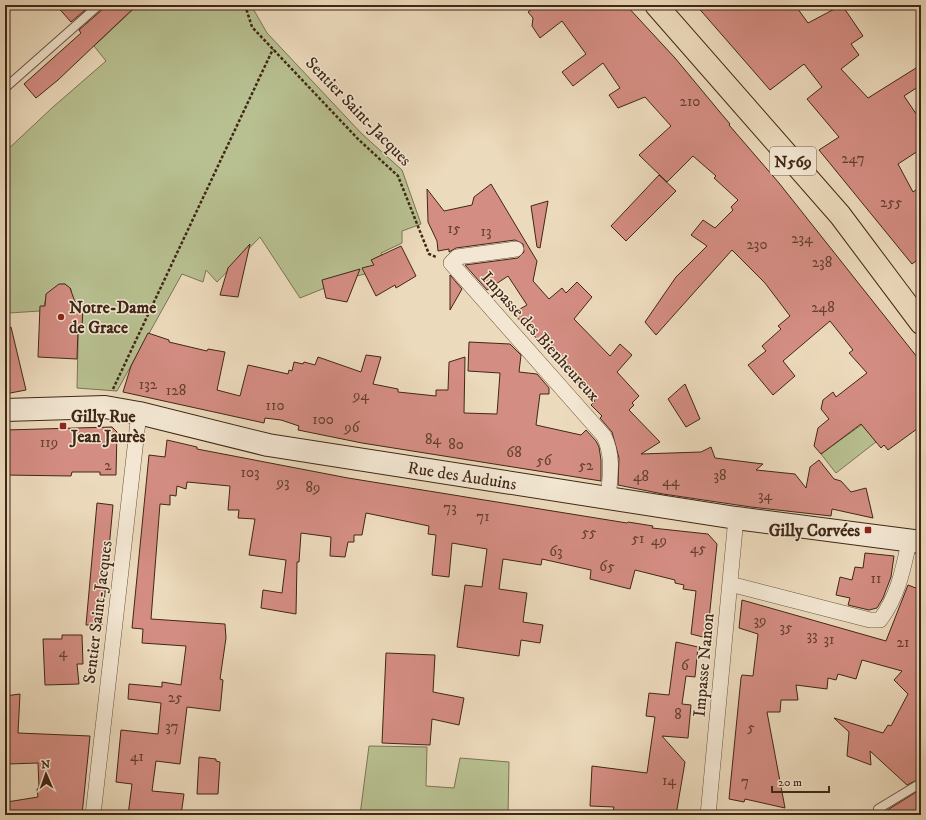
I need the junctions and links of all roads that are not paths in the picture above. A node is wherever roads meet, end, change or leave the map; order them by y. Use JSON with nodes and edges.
{"nodes":[{"id":1,"x":99,"y":5,"type":"edge"},
{"id":2,"x":656,"y":5,"type":"edge"},
{"id":3,"x":5,"y":88,"type":"edge"},
{"id":4,"x":516,"y":249,"type":"dead end"},
{"id":5,"x":921,"y":323,"type":"edge"},
{"id":6,"x":5,"y":410,"type":"edge"},
{"id":7,"x":139,"y":413,"type":"junction"},
{"id":8,"x":608,"y":499,"type":"junction"},
{"id":9,"x":736,"y":518,"type":"junction"},
{"id":10,"x":915,"y":542,"type":"edge"},
{"id":11,"x":730,"y":584,"type":"junction"},
{"id":12,"x":921,"y":783,"type":"edge"},
{"id":13,"x":878,"y":808,"type":"dead end"},
{"id":14,"x":93,"y":815,"type":"edge"},
{"id":15,"x":708,"y":815,"type":"edge"}],
"edges":[{"from":1,"to":3,"type":"lane"},
{"from":2,"to":5,"type":"main road","number":"N569"},
{"from":4,"to":8,"type":"street","name":"Impasse des Bienheureux"},
{"from":6,"to":7,"type":"street","name":"Rue des Auduins"},
{"from":7,"to":8,"type":"street","name":"Rue des Auduins"},
{"from":7,"to":14,"type":"street","name":"Sentier Saint-Jacques"},
{"from":8,"to":9,"type":"street","name":"Rue des Auduins"},
{"from":9,"to":10,"type":"street","name":"Rue des Auduins"},
{"from":9,"to":11,"type":"street","name":"Impasse Nanon"},
{"from":10,"to":11,"type":"street"},
{"from":11,"to":15,"type":"street","name":"Impasse Nanon"},
{"from":12,"to":13,"type":"lane"}]}
